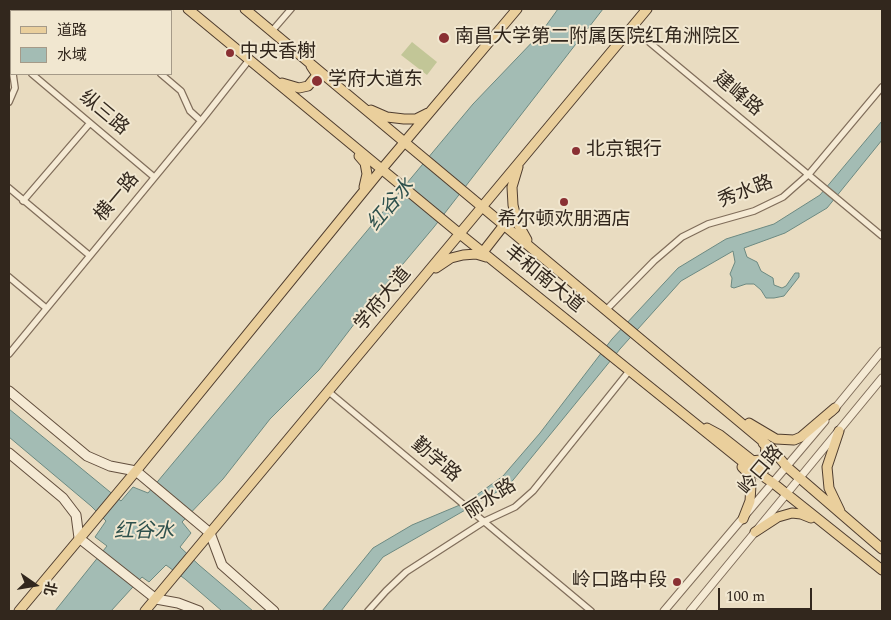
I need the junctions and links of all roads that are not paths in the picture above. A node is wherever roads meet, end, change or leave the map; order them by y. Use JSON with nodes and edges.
{"nodes":[{"id":1,"x":188,"y":9,"type":"edge"},
{"id":2,"x":245,"y":9,"type":"edge"},
{"id":3,"x":291,"y":9,"type":"edge"},
{"id":4,"x":517,"y":9,"type":"edge"},
{"id":5,"x":647,"y":9,"type":"edge"},
{"id":6,"x":631,"y":27,"type":"junction"},
{"id":7,"x":272,"y":31,"type":"junction"},
{"id":8,"x":294,"y":49,"type":"junction"},
{"id":9,"x":249,"y":60,"type":"junction"},
{"id":10,"x":13,"y":75,"type":"edge"},
{"id":11,"x":33,"y":75,"type":"edge"},
{"id":12,"x":162,"y":75,"type":"edge"},
{"id":13,"x":270,"y":78,"type":"junction"},
{"id":14,"x":882,"y":88,"type":"edge"},
{"id":15,"x":9,"y":102,"type":"edge"},
{"id":16,"x":364,"y":107,"type":"junction"},
{"id":17,"x":432,"y":110,"type":"junction"},
{"id":18,"x":201,"y":121,"type":"junction"},
{"id":19,"x":90,"y":123,"type":"junction"},
{"id":20,"x":344,"y":139,"type":"junction"},
{"id":21,"x":406,"y":142,"type":"junction"},
{"id":22,"x":521,"y":160,"type":"junction"},
{"id":23,"x":381,"y":170,"type":"junction"},
{"id":24,"x":809,"y":174,"type":"junction"},
{"id":25,"x":154,"y":178,"type":"junction"},
{"id":26,"x":9,"y":188,"type":"edge"},
{"id":27,"x":23,"y":200,"type":"junction"},
{"id":28,"x":356,"y":200,"type":"junction"},
{"id":29,"x":483,"y":206,"type":"junction"},
{"id":30,"x":504,"y":225,"type":"junction"},
{"id":31,"x":456,"y":231,"type":"junction"},
{"id":32,"x":882,"y":236,"type":"edge"},
{"id":33,"x":529,"y":245,"type":"junction"},
{"id":34,"x":483,"y":252,"type":"junction"},
{"id":35,"x":89,"y":255,"type":"junction"},
{"id":36,"x":490,"y":258,"type":"junction"},
{"id":37,"x":427,"y":274,"type":"junction"},
{"id":38,"x":9,"y":278,"type":"edge"},
{"id":39,"x":46,"y":308,"type":"junction"},
{"id":40,"x":606,"y":310,"type":"junction"},
{"id":41,"x":882,"y":351,"type":"edge"},
{"id":42,"x":9,"y":354,"type":"edge"},
{"id":43,"x":630,"y":370,"type":"junction"},
{"id":44,"x":882,"y":378,"type":"edge"},
{"id":45,"x":9,"y":392,"type":"edge"},
{"id":46,"x":329,"y":392,"type":"junction"},
{"id":47,"x":835,"y":408,"type":"junction"},
{"id":48,"x":727,"y":410,"type":"junction"},
{"id":49,"x":689,"y":418,"type":"junction"},
{"id":50,"x":752,"y":431,"type":"junction"},
{"id":51,"x":839,"y":431,"type":"junction"},
{"id":52,"x":710,"y":435,"type":"junction"},
{"id":53,"x":9,"y":453,"type":"edge"},
{"id":54,"x":733,"y":454,"type":"junction"},
{"id":55,"x":754,"y":461,"type":"junction"},
{"id":56,"x":787,"y":467,"type":"junction"},
{"id":57,"x":136,"y":471,"type":"junction"},
{"id":58,"x":800,"y":478,"type":"junction"},
{"id":59,"x":773,"y":484,"type":"junction"},
{"id":60,"x":786,"y":494,"type":"junction"},
{"id":61,"x":841,"y":514,"type":"junction"},
{"id":62,"x":743,"y":519,"type":"junction"},
{"id":63,"x":485,"y":521,"type":"junction"},
{"id":64,"x":822,"y":523,"type":"junction"},
{"id":65,"x":755,"y":532,"type":"junction"},
{"id":66,"x":210,"y":533,"type":"junction"},
{"id":67,"x":79,"y":538,"type":"junction"},
{"id":68,"x":882,"y":548,"type":"edge"},
{"id":69,"x":882,"y":570,"type":"edge"},
{"id":70,"x":156,"y":599,"type":"junction"},
{"id":71,"x":19,"y":611,"type":"edge"},
{"id":72,"x":145,"y":611,"type":"edge"},
{"id":73,"x":199,"y":611,"type":"edge"},
{"id":74,"x":274,"y":611,"type":"edge"},
{"id":75,"x":368,"y":611,"type":"edge"},
{"id":76,"x":591,"y":611,"type":"edge"},
{"id":77,"x":664,"y":611,"type":"edge"},
{"id":78,"x":690,"y":611,"type":"edge"}],
"edges":[{"from":1,"to":9,"type":"main road","name":"丰和南大道"},
{"from":2,"to":7,"type":"main road","name":"丰和南大道"},
{"from":3,"to":7,"type":"street"},
{"from":4,"to":17,"type":"main road"},
{"from":5,"to":6,"type":"main road","name":"学府大道"},
{"from":6,"to":22,"type":"main road","name":"学府大道"},
{"from":6,"to":24,"type":"street","name":"建峰路"},
{"from":7,"to":8,"type":"main road","name":"丰和南大道"},
{"from":8,"to":13,"type":"main road"},
{"from":8,"to":16,"type":"main road","name":"丰和南大道"},
{"from":9,"to":13,"type":"main road","name":"丰和南大道"},
{"from":9,"to":18,"type":"street","name":"横一路"},
{"from":10,"to":15,"type":"street"},
{"from":11,"to":19,"type":"street","name":"纵三路"},
{"from":12,"to":18,"type":"street"},
{"from":13,"to":20,"type":"main road","name":"丰和南大道"},
{"from":14,"to":24,"type":"street","name":"秀水路"},
{"from":16,"to":17,"type":"main road"},
{"from":16,"to":21,"type":"main road","name":"丰和南大道"},
{"from":17,"to":21,"type":"main road"},
{"from":18,"to":25,"type":"street","name":"横一路"},
{"from":19,"to":25,"type":"street","name":"纵三路"},
{"from":19,"to":27,"type":"street"},
{"from":20,"to":23,"type":"main road","name":"丰和南大道"},
{"from":20,"to":28,"type":"main road"},
{"from":21,"to":23,"type":"main road"},
{"from":21,"to":29,"type":"main road","name":"丰和南大道"},
{"from":22,"to":29,"type":"main road","name":"学府大道"},
{"from":22,"to":33,"type":"main road"},
{"from":23,"to":28,"type":"main road"},
{"from":23,"to":31,"type":"main road","name":"丰和南大道"},
{"from":24,"to":32,"type":"street","name":"建峰路"},
{"from":24,"to":40,"type":"street","name":"秀水路"},
{"from":25,"to":35,"type":"street","name":"横一路"},
{"from":26,"to":27,"type":"street"},
{"from":27,"to":35,"type":"street"},
{"from":28,"to":57,"type":"main road"},
{"from":29,"to":30,"type":"main road","name":"丰和南大道"},
{"from":29,"to":31,"type":"main road","name":"学府大道"},
{"from":30,"to":33,"type":"main road","name":"丰和南大道"},
{"from":30,"to":34,"type":"main road"},
{"from":31,"to":34,"type":"main road","name":"丰和南大道"},
{"from":31,"to":37,"type":"main road","name":"学府大道"},
{"from":33,"to":40,"type":"main road","name":"丰和南大道"},
{"from":34,"to":36,"type":"main road","name":"丰和南大道"},
{"from":35,"to":39,"type":"street","name":"横一路"},
{"from":36,"to":37,"type":"main road"},
{"from":36,"to":43,"type":"main road","name":"丰和南大道"},
{"from":37,"to":46,"type":"main road","name":"学府大道"},
{"from":38,"to":39,"type":"street"},
{"from":39,"to":42,"type":"street","name":"横一路"},
{"from":40,"to":48,"type":"main road","name":"丰和南大道"},
{"from":41,"to":47,"type":"street","name":"岭口路"},
{"from":43,"to":49,"type":"main road","name":"丰和南大道"},
{"from":43,"to":63,"type":"street","name":"丽水路"},
{"from":44,"to":51,"type":"street","name":"岭口路"},
{"from":45,"to":57,"type":"main road"},
{"from":46,"to":63,"type":"street","name":"勤学路"},
{"from":46,"to":66,"type":"main road","name":"学府大道"},
{"from":47,"to":48,"type":"main road"},
{"from":47,"to":56,"type":"street","name":"岭口路"},
{"from":48,"to":50,"type":"main road","name":"丰和南大道"},
{"from":49,"to":52,"type":"main road","name":"丰和南大道"},
{"from":49,"to":55,"type":"main road"},
{"from":50,"to":55,"type":"main road"},
{"from":50,"to":56,"type":"main road","name":"丰和南大道"},
{"from":51,"to":58,"type":"street","name":"岭口路"},
{"from":51,"to":61,"type":"main road"},
{"from":52,"to":54,"type":"main road","name":"丰和南大道"},
{"from":52,"to":62,"type":"main road"},
{"from":53,"to":67,"type":"main road"},
{"from":54,"to":55,"type":"main road"},
{"from":54,"to":59,"type":"main road","name":"丰和南大道"},
{"from":55,"to":59,"type":"main road"},
{"from":56,"to":58,"type":"main road","name":"丰和南大道"},
{"from":56,"to":59,"type":"street","name":"岭口路"},
{"from":57,"to":66,"type":"main road"},
{"from":57,"to":67,"type":"main road"},
{"from":58,"to":60,"type":"street","name":"岭口路"},
{"from":58,"to":61,"type":"main road","name":"丰和南大道"},
{"from":59,"to":60,"type":"main road","name":"丰和南大道"},
{"from":59,"to":62,"type":"street","name":"岭口路"},
{"from":60,"to":64,"type":"main road","name":"丰和南大道"},
{"from":60,"to":65,"type":"street","name":"岭口路"},
{"from":61,"to":68,"type":"main road","name":"丰和南大道"},
{"from":62,"to":77,"type":"street","name":"岭口路"},
{"from":63,"to":75,"type":"street","name":"丽水路"},
{"from":63,"to":76,"type":"street","name":"勤学路"},
{"from":64,"to":65,"type":"main road"},
{"from":64,"to":69,"type":"main road","name":"丰和南大道"},
{"from":65,"to":78,"type":"street","name":"岭口路"},
{"from":66,"to":70,"type":"main road","name":"学府大道"},
{"from":66,"to":74,"type":"main road"},
{"from":67,"to":70,"type":"main road"},
{"from":67,"to":71,"type":"main road"},
{"from":70,"to":72,"type":"main road","name":"学府大道"},
{"from":70,"to":73,"type":"main road"}]}
